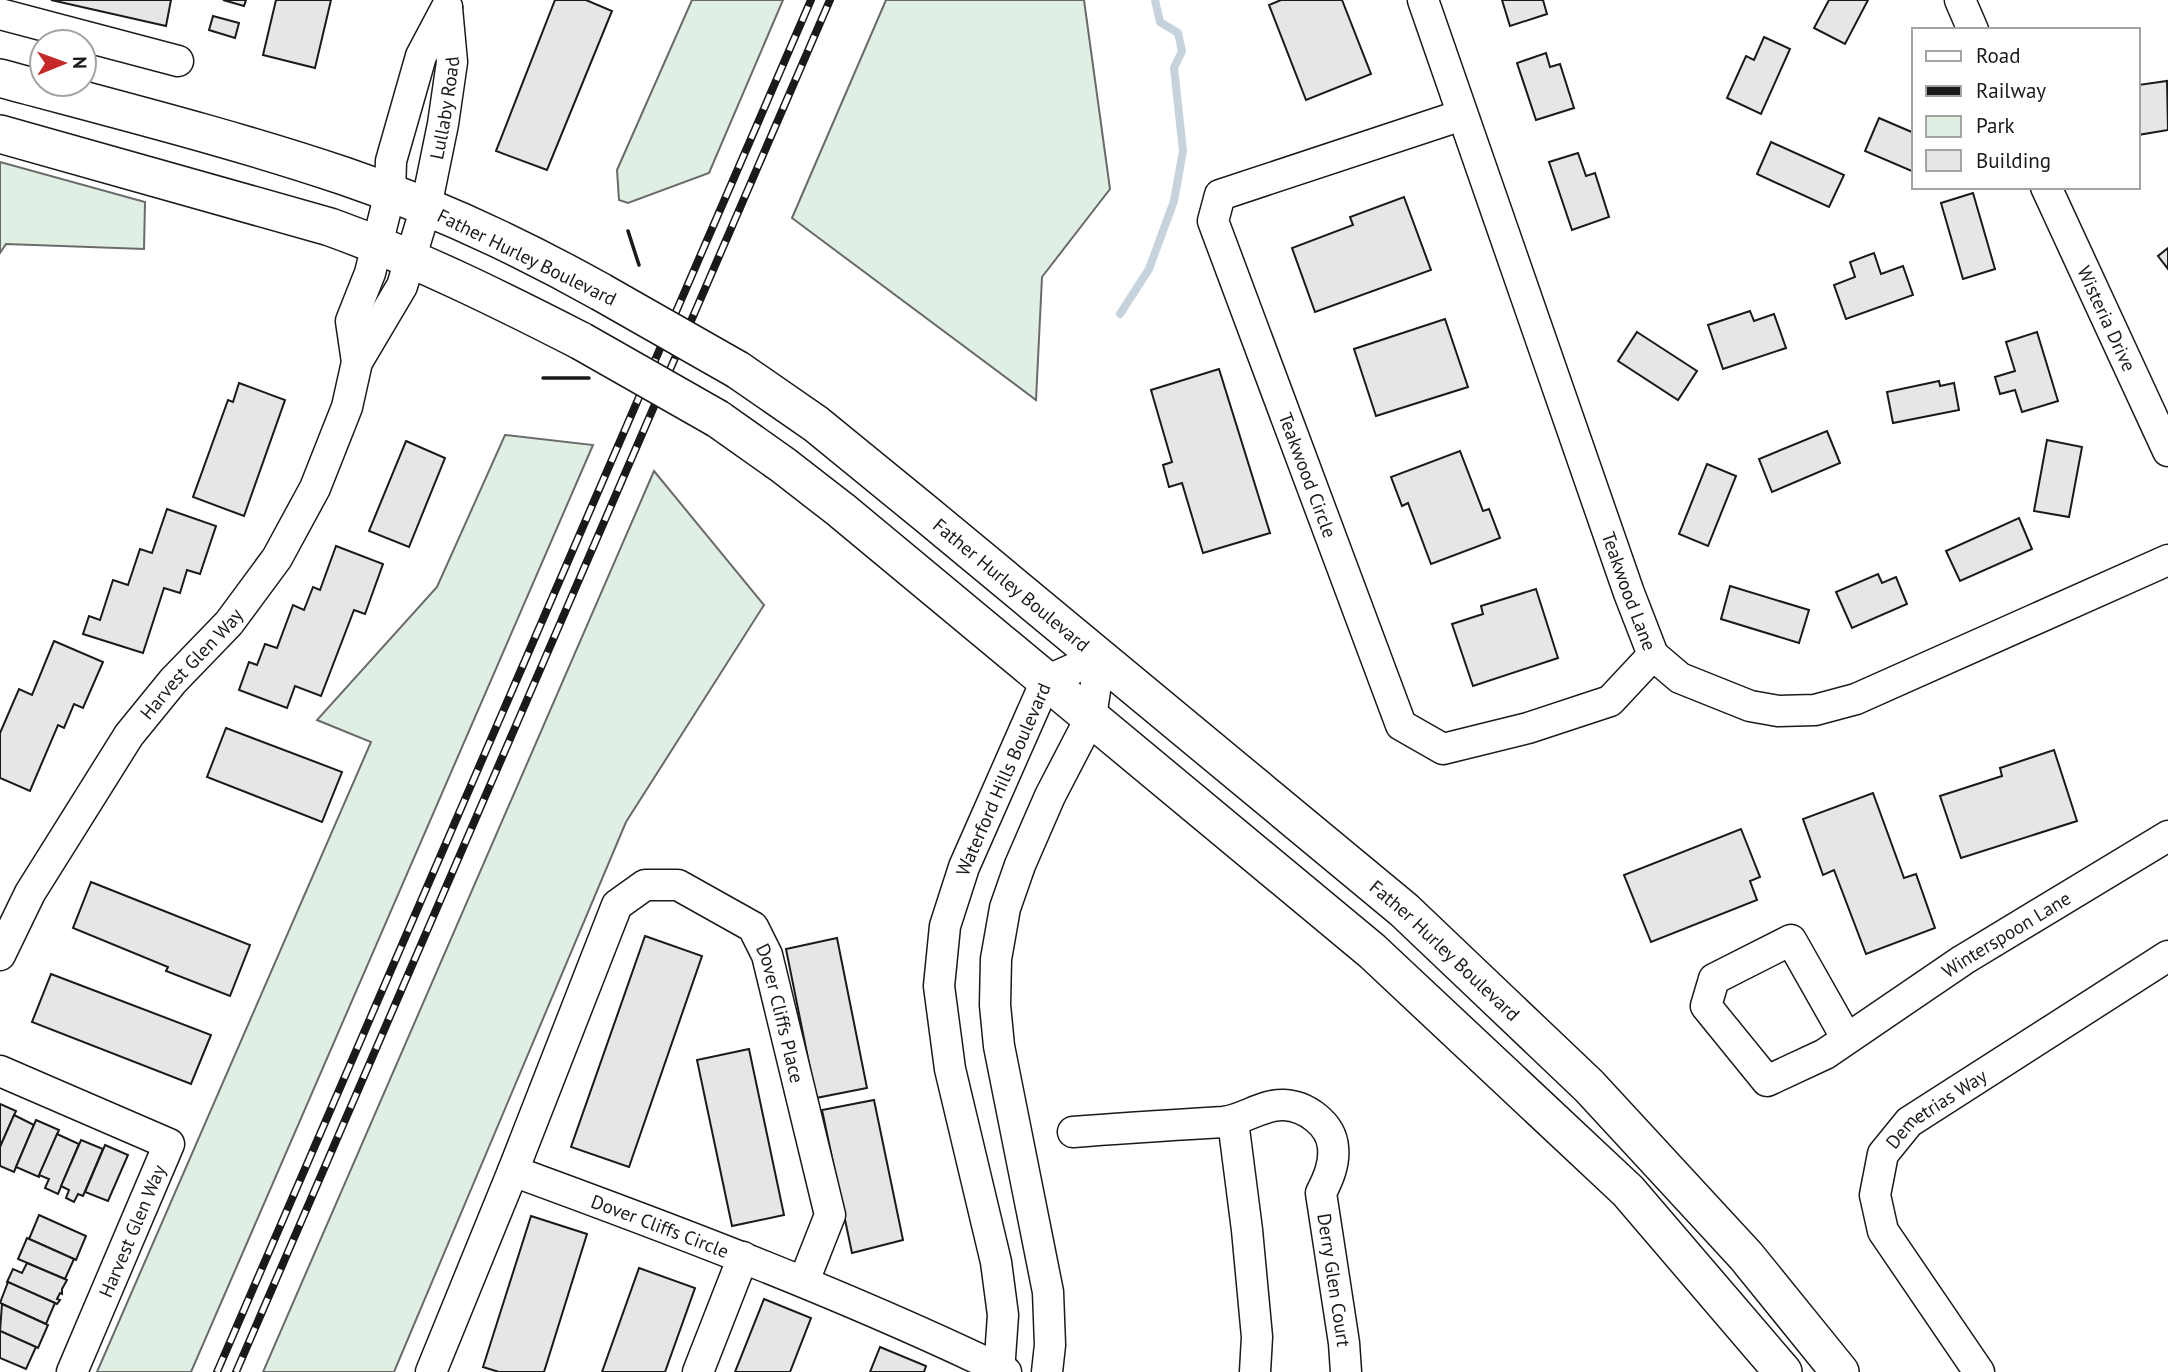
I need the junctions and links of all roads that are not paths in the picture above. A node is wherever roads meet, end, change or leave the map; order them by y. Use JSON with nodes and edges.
{"nodes":[{"id":1,"x":1423,"y":0,"type":"edge"},
{"id":2,"x":1960,"y":0,"type":"edge"},
{"id":3,"x":447,"y":4,"type":"edge"},
{"id":4,"x":0,"y":14,"type":"edge"},
{"id":5,"x":1972,"y":28,"type":"edge"},
{"id":6,"x":178,"y":61,"type":"dead end"},
{"id":7,"x":0,"y":78,"type":"edge"},
{"id":8,"x":1462,"y":115,"type":"junction"},
{"id":9,"x":0,"y":134,"type":"edge"},
{"id":10,"x":2047,"y":189,"type":"edge"},
{"id":11,"x":390,"y":193,"type":"junction"},
{"id":12,"x":426,"y":207,"type":"junction"},
{"id":13,"x":377,"y":244,"type":"junction"},
{"id":14,"x":411,"y":260,"type":"junction"},
{"id":15,"x":357,"y":362,"type":"junction"},
{"id":16,"x":2168,"y":451,"type":"edge"},
{"id":17,"x":2168,"y":560,"type":"edge"},
{"id":18,"x":1653,"y":655,"type":"junction"},
{"id":19,"x":1100,"y":657,"type":"junction"},
{"id":20,"x":1046,"y":681,"type":"junction"},
{"id":21,"x":1091,"y":717,"type":"junction"},
{"id":22,"x":2168,"y":836,"type":"edge"},
{"id":23,"x":0,"y":954,"type":"edge"},
{"id":24,"x":2168,"y":956,"type":"edge"},
{"id":25,"x":1847,"y":1039,"type":"junction"},
{"id":26,"x":0,"y":1071,"type":"edge"},
{"id":27,"x":1233,"y":1121,"type":"junction"},
{"id":28,"x":1073,"y":1132,"type":"dead end"},
{"id":29,"x":513,"y":1171,"type":"junction"},
{"id":30,"x":743,"y":1257,"type":"junction"},
{"id":31,"x":804,"y":1281,"type":"junction"},
{"id":32,"x":1001,"y":1371,"type":"edge"},
{"id":33,"x":72,"y":1372,"type":"edge"},
{"id":34,"x":431,"y":1372,"type":"edge"},
{"id":35,"x":698,"y":1372,"type":"edge"},
{"id":36,"x":1047,"y":1372,"type":"edge"},
{"id":37,"x":1255,"y":1372,"type":"edge"},
{"id":38,"x":1346,"y":1372,"type":"edge"},
{"id":39,"x":1783,"y":1372,"type":"edge"},
{"id":40,"x":1840,"y":1372,"type":"edge"},
{"id":41,"x":1979,"y":1372,"type":"edge"}],
"edges":[{"from":1,"to":8,"type":"street","name":"Teakwood Lane"},
{"from":2,"to":5,"type":"street"},
{"from":3,"to":11,"type":"street","name":"Lullaby Road"},
{"from":3,"to":12,"type":"street","name":"Lullaby Road"},
{"from":4,"to":6,"type":"street"},
{"from":7,"to":11,"type":"main road","name":"Father Hurley Boulevard"},
{"from":8,"to":18,"type":"street","name":"Teakwood Lane"},
{"from":8,"to":18,"type":"street","name":"Teakwood Circle"},
{"from":9,"to":13,"type":"main road"},
{"from":10,"to":16,"type":"street","name":"Wisteria Drive"},
{"from":11,"to":12,"type":"main road","name":"Father Hurley Boulevard"},
{"from":11,"to":13,"type":"street","name":"Harvest Glen Way"},
{"from":12,"to":14,"type":"street","name":"Harvest Glen Way"},
{"from":12,"to":19,"type":"main road","name":"Father Hurley Boulevard","bridge":true},
{"from":13,"to":14,"type":"main road"},
{"from":13,"to":15,"type":"street","name":"Harvest Glen Way"},
{"from":14,"to":15,"type":"street","name":"Harvest Glen Way"},
{"from":14,"to":20,"type":"main road","bridge":true},
{"from":15,"to":23,"type":"street","name":"Harvest Glen Way"},
{"from":17,"to":18,"type":"street","name":"Teakwood Lane"},
{"from":19,"to":20,"type":"street","name":"Waterford Hills Boulevard"},
{"from":19,"to":21,"type":"street"},
{"from":19,"to":40,"type":"main road","name":"Father Hurley Boulevard"},
{"from":20,"to":21,"type":"main road"},
{"from":20,"to":32,"type":"street","name":"Waterford Hills Boulevard"},
{"from":21,"to":36,"type":"street"},
{"from":21,"to":39,"type":"main road"},
{"from":22,"to":25,"type":"street","name":"Winterspoon Lane"},
{"from":24,"to":41,"type":"street","name":"Demetrias Way"},
{"from":25,"to":25,"type":"street","name":"Winterspoon Lane"},
{"from":26,"to":33,"type":"street","name":"Harvest Glen Way"},
{"from":27,"to":28,"type":"street","name":"Derry Glen Court"},
{"from":27,"to":37,"type":"street"},
{"from":27,"to":38,"type":"street","name":"Derry Glen Court"},
{"from":29,"to":30,"type":"street","name":"Dover Cliffs Circle"},
{"from":29,"to":31,"type":"street","name":"Dover Cliffs Place"},
{"from":29,"to":34,"type":"street"},
{"from":30,"to":31,"type":"street","name":"Dover Cliffs Circle"},
{"from":30,"to":35,"type":"street"},
{"from":31,"to":32,"type":"street","name":"Dover Cliffs Circle"}]}
